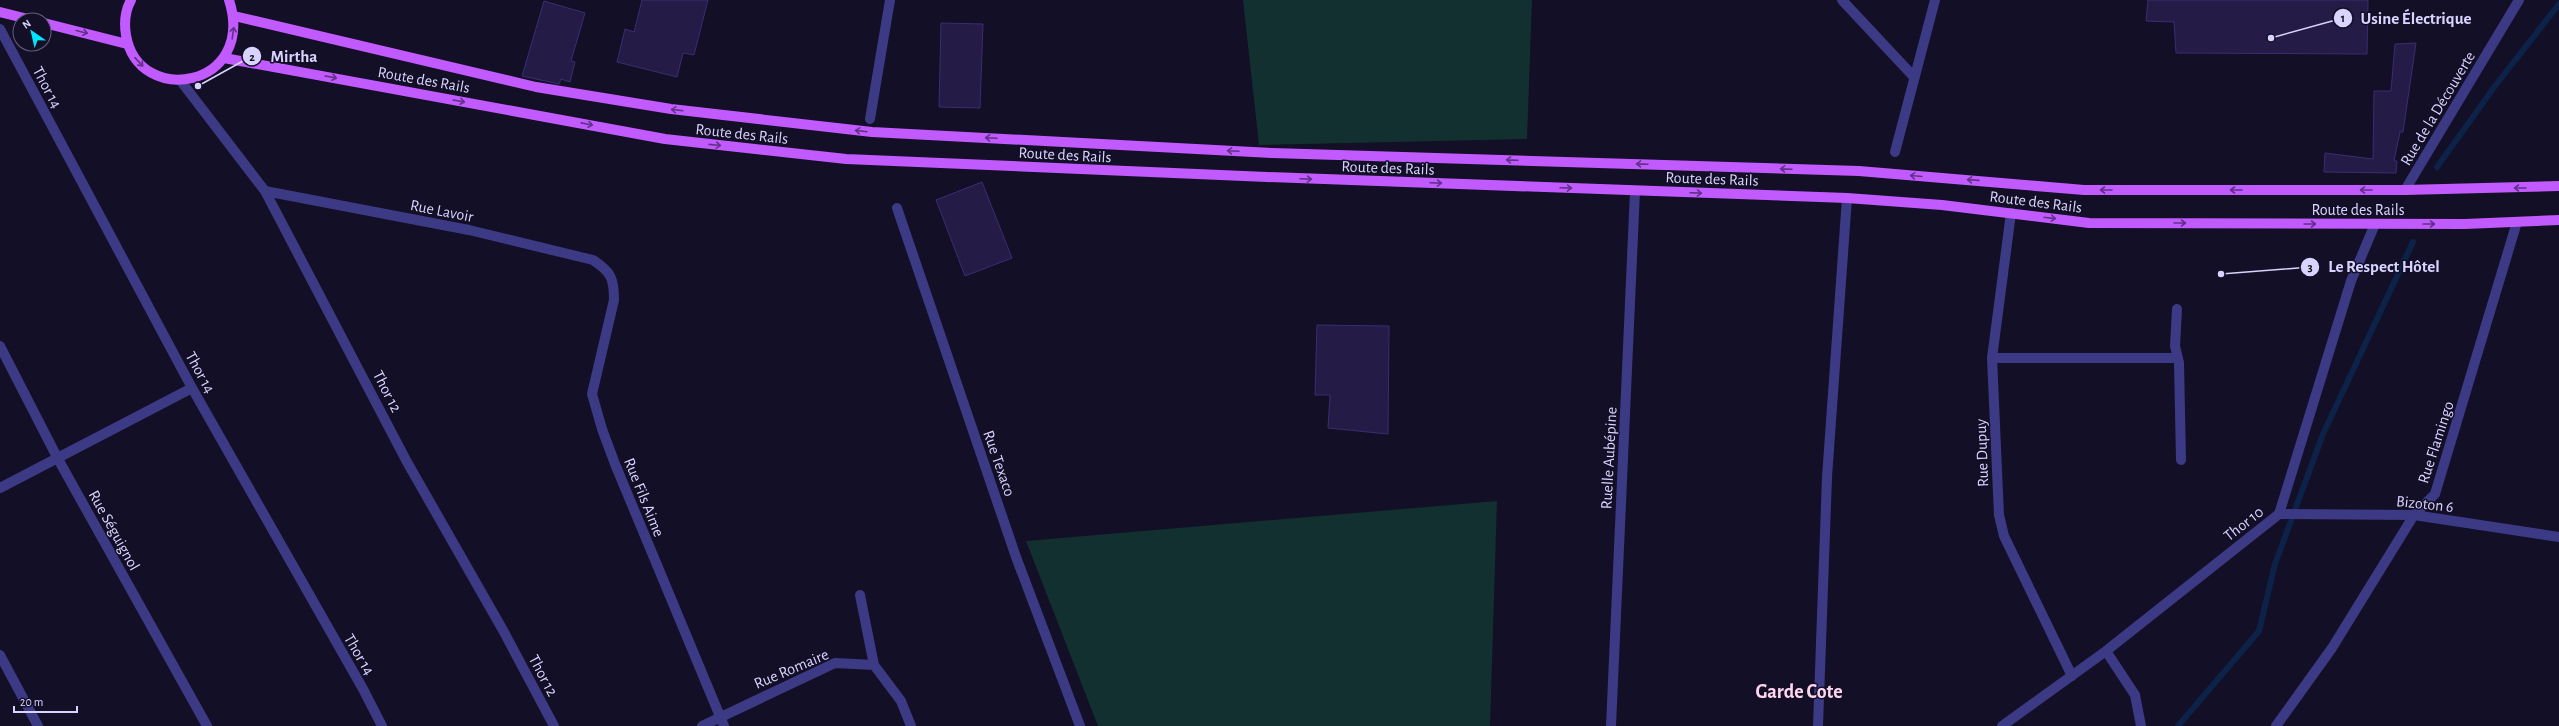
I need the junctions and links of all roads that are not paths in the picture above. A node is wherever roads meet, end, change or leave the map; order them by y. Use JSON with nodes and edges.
{"nodes":[{"id":1,"x":131,"y":0,"type":"edge"},
{"id":2,"x":229,"y":0,"type":"edge"},
{"id":3,"x":890,"y":0,"type":"edge"},
{"id":4,"x":1842,"y":0,"type":"edge"},
{"id":5,"x":1935,"y":0,"type":"edge"},
{"id":6,"x":2519,"y":0,"type":"edge"},
{"id":7,"x":0,"y":12,"type":"edge"},
{"id":8,"x":12,"y":15,"type":"edge"},
{"id":9,"x":234,"y":16,"type":"junction"},
{"id":10,"x":52,"y":25,"type":"edge"},
{"id":11,"x":0,"y":29,"type":"edge"},
{"id":12,"x":127,"y":44,"type":"junction"},
{"id":13,"x":224,"y":58,"type":"junction"},
{"id":14,"x":1914,"y":77,"type":"junction"},
{"id":15,"x":180,"y":80,"type":"junction"},
{"id":16,"x":870,"y":119,"type":"dead end"},
{"id":17,"x":1894,"y":152,"type":"dead end"},
{"id":18,"x":2559,"y":186,"type":"edge"},
{"id":19,"x":1635,"y":190,"type":"junction"},
{"id":20,"x":2406,"y":190,"type":"junction"},
{"id":21,"x":265,"y":191,"type":"junction"},
{"id":22,"x":1847,"y":198,"type":"junction"},
{"id":23,"x":896,"y":208,"type":"dead end"},
{"id":24,"x":2011,"y":213,"type":"junction"},
{"id":25,"x":2559,"y":220,"type":"edge"},
{"id":26,"x":2517,"y":222,"type":"junction"},
{"id":27,"x":2374,"y":224,"type":"junction"},
{"id":28,"x":608,"y":271,"type":"joint"},
{"id":29,"x":2177,"y":309,"type":"dead end"},
{"id":30,"x":0,"y":346,"type":"edge"},
{"id":31,"x":1992,"y":358,"type":"junction"},
{"id":32,"x":2178,"y":358,"type":"junction"},
{"id":33,"x":192,"y":388,"type":"junction"},
{"id":34,"x":58,"y":458,"type":"junction"},
{"id":35,"x":2181,"y":460,"type":"dead end"},
{"id":36,"x":0,"y":488,"type":"edge"},
{"id":37,"x":2279,"y":514,"type":"junction"},
{"id":38,"x":2414,"y":515,"type":"junction"},
{"id":39,"x":2559,"y":537,"type":"edge"},
{"id":40,"x":860,"y":596,"type":"dead end"},
{"id":41,"x":2106,"y":651,"type":"junction"},
{"id":42,"x":0,"y":656,"type":"edge"},
{"id":43,"x":874,"y":665,"type":"junction"},
{"id":44,"x":2072,"y":676,"type":"junction"},
{"id":45,"x":719,"y":716,"type":"junction"},
{"id":46,"x":38,"y":726,"type":"edge"},
{"id":47,"x":207,"y":726,"type":"edge"},
{"id":48,"x":382,"y":726,"type":"edge"},
{"id":49,"x":554,"y":726,"type":"edge"},
{"id":50,"x":702,"y":726,"type":"edge"},
{"id":51,"x":724,"y":726,"type":"edge"},
{"id":52,"x":911,"y":726,"type":"edge"},
{"id":53,"x":1080,"y":726,"type":"edge"},
{"id":54,"x":1611,"y":726,"type":"edge"},
{"id":55,"x":1818,"y":726,"type":"edge"},
{"id":56,"x":2002,"y":726,"type":"edge"},
{"id":57,"x":2141,"y":726,"type":"edge"},
{"id":58,"x":2276,"y":726,"type":"edge"}],
"edges":[{"from":1,"to":12,"type":"main road"},
{"from":2,"to":9,"type":"main road"},
{"from":3,"to":16,"type":"street"},
{"from":4,"to":14,"type":"street"},
{"from":5,"to":14,"type":"street"},
{"from":6,"to":20,"type":"street","name":"Rue de la Découverte"},
{"from":7,"to":8,"type":"main road"},
{"from":13,"to":9,"type":"main road","one_way":true},
{"from":20,"to":9,"type":"main road","name":"Route des Rails","one_way":true},
{"from":10,"to":12,"type":"main road","one_way":true},
{"from":11,"to":33,"type":"street","name":"Thor 14"},
{"from":12,"to":15,"type":"main road","one_way":true},
{"from":13,"to":15,"type":"main road"},
{"from":13,"to":19,"type":"main road","name":"Route des Rails","one_way":true},
{"from":14,"to":17,"type":"street"},
{"from":15,"to":21,"type":"street","name":"Thor 12"},
{"from":18,"to":20,"type":"main road","name":"Route des Rails","one_way":true},
{"from":19,"to":22,"type":"main road","name":"Route des Rails","one_way":true},
{"from":19,"to":54,"type":"street","name":"Ruelle Aubépine"},
{"from":21,"to":28,"type":"street","name":"Rue Lavoir"},
{"from":21,"to":49,"type":"street","name":"Thor 12"},
{"from":22,"to":24,"type":"main road","name":"Route des Rails"},
{"from":22,"to":55,"type":"street"},
{"from":23,"to":53,"type":"street","name":"Rue Texaco"},
{"from":24,"to":27,"type":"main road","name":"Route des Rails","one_way":true},
{"from":24,"to":31,"type":"street","name":"Rue Dupuy"},
{"from":25,"to":26,"type":"main road","name":"Route des Rails"},
{"from":27,"to":26,"type":"main road","name":"Route des Rails","one_way":true},
{"from":26,"to":38,"type":"street","name":"Rue Flamingo"},
{"from":27,"to":37,"type":"street","name":"Thor 10"},
{"from":28,"to":45,"type":"street","name":"Rue Fils Aime"},
{"from":29,"to":32,"type":"street"},
{"from":30,"to":34,"type":"street","name":"Rue Séguignol"},
{"from":31,"to":32,"type":"street"},
{"from":31,"to":44,"type":"street","name":"Rue Dupuy"},
{"from":32,"to":35,"type":"street"},
{"from":33,"to":34,"type":"street"},
{"from":33,"to":48,"type":"street","name":"Thor 14"},
{"from":34,"to":36,"type":"street"},
{"from":34,"to":47,"type":"street","name":"Rue Séguignol"},
{"from":37,"to":38,"type":"street","name":"Bizoton 6"},
{"from":37,"to":41,"type":"street","name":"Thor 10"},
{"from":38,"to":39,"type":"street","name":"Bizoton 6"},
{"from":38,"to":58,"type":"street","name":"Rue Flamingo"},
{"from":40,"to":43,"type":"street"},
{"from":41,"to":44,"type":"street","name":"Thor 10"},
{"from":41,"to":57,"type":"street"},
{"from":42,"to":46,"type":"street"},
{"from":43,"to":45,"type":"street","name":"Rue Romaire"},
{"from":43,"to":52,"type":"street"},
{"from":44,"to":56,"type":"street","name":"Thor 10"},
{"from":45,"to":50,"type":"street","name":"Rue Romaire"},
{"from":45,"to":51,"type":"street","name":"Rue Fils Aime"}]}
